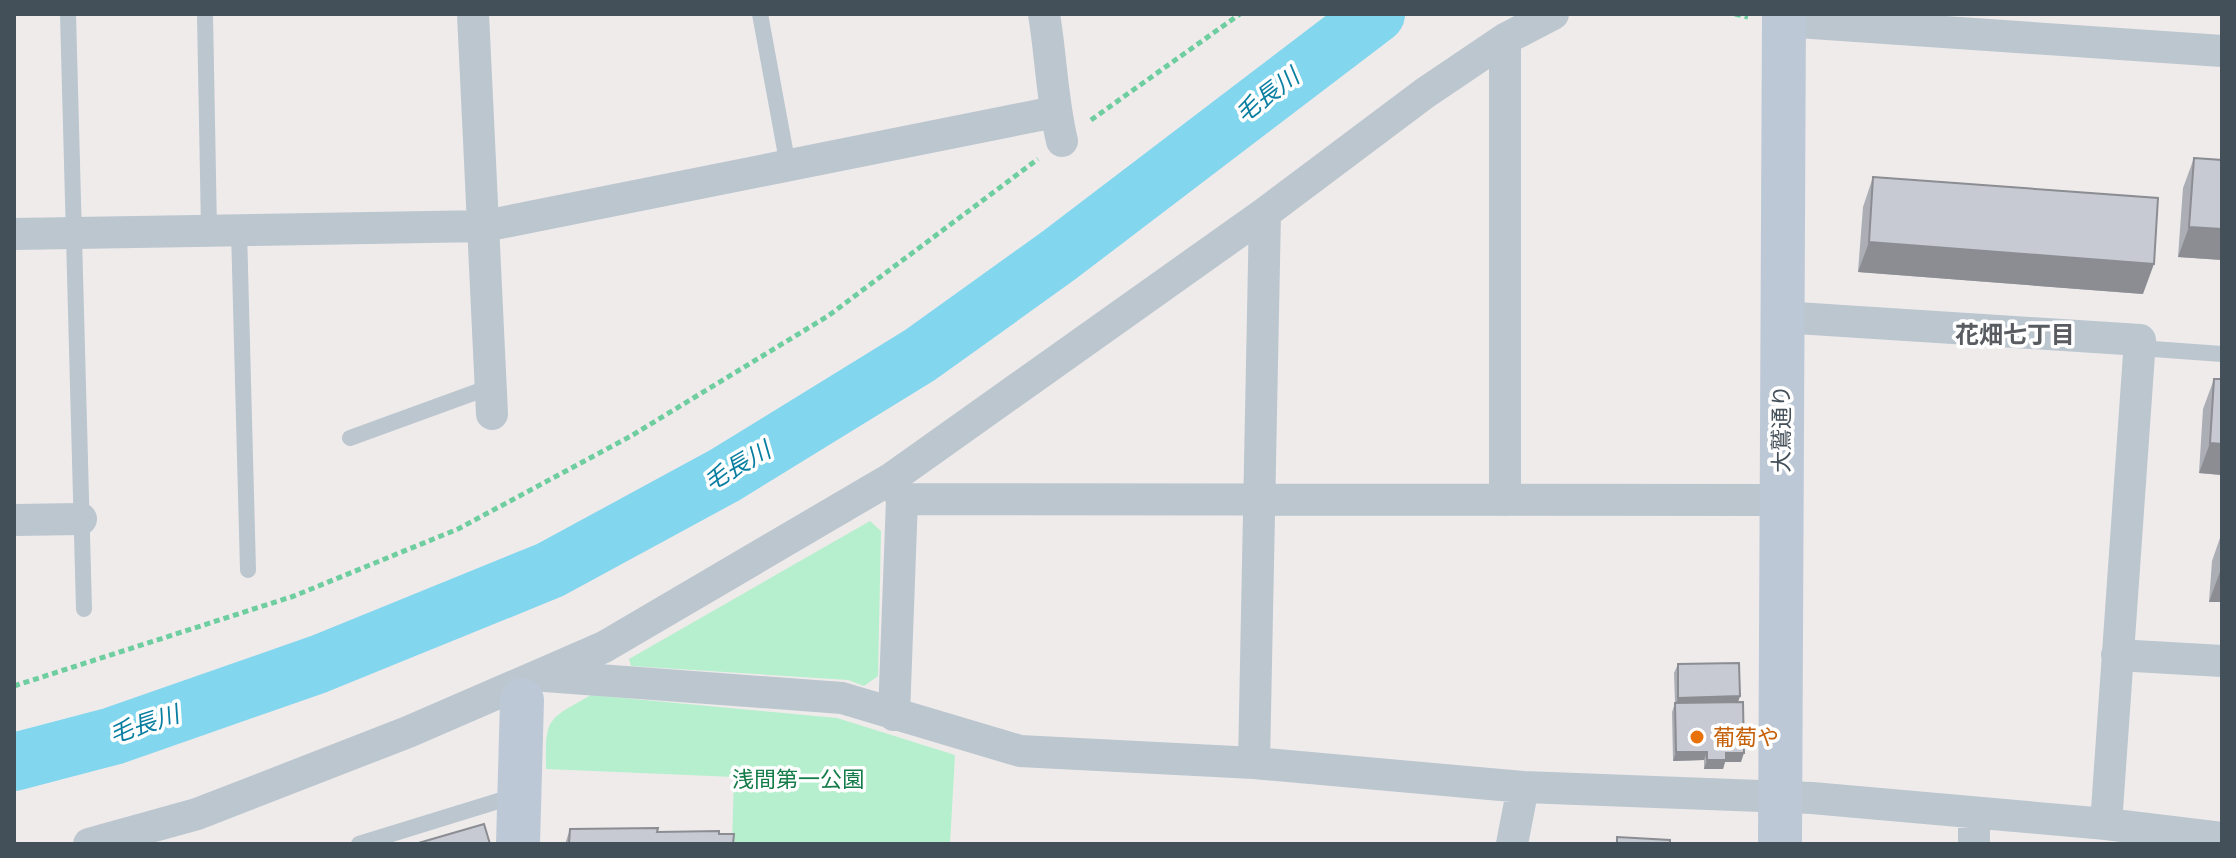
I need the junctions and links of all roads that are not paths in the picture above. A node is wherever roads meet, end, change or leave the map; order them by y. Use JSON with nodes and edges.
{"nodes":[{"id":1,"x":68,"y":14,"type":"edge"},
{"id":2,"x":205,"y":14,"type":"edge"},
{"id":3,"x":473,"y":14,"type":"edge"},
{"id":4,"x":760,"y":14,"type":"edge"},
{"id":5,"x":1044,"y":14,"type":"edge"},
{"id":6,"x":1553,"y":14,"type":"edge"},
{"id":7,"x":1772,"y":17,"type":"edge"},
{"id":8,"x":1505,"y":39,"type":"junction"},
{"id":9,"x":2222,"y":51,"type":"edge"},
{"id":10,"x":788,"y":166,"type":"junction"},
{"id":11,"x":1265,"y":213,"type":"junction"},
{"id":12,"x":485,"y":226,"type":"junction"},
{"id":13,"x":224,"y":230,"type":"junction"},
{"id":14,"x":73,"y":232,"type":"junction"},
{"id":15,"x":14,"y":234,"type":"edge"},
{"id":16,"x":1781,"y":317,"type":"junction"},
{"id":17,"x":2139,"y":348,"type":"junction"},
{"id":18,"x":2222,"y":354,"type":"edge"},
{"id":19,"x":491,"y":401,"type":"joint"},
{"id":20,"x":350,"y":438,"type":"dead end"},
{"id":21,"x":897,"y":489,"type":"junction"},
{"id":22,"x":1505,"y":500,"type":"junction"},
{"id":23,"x":1781,"y":500,"type":"junction"},
{"id":24,"x":1257,"y":501,"type":"junction"},
{"id":25,"x":81,"y":519,"type":"junction"},
{"id":26,"x":14,"y":520,"type":"edge"},
{"id":27,"x":248,"y":570,"type":"dead end"},
{"id":28,"x":84,"y":609,"type":"dead end"},
{"id":29,"x":2117,"y":655,"type":"junction"},
{"id":30,"x":2222,"y":661,"type":"edge"},
{"id":31,"x":529,"y":686,"type":"junction"},
{"id":32,"x":894,"y":715,"type":"junction"},
{"id":33,"x":1254,"y":763,"type":"junction"},
{"id":34,"x":1523,"y":787,"type":"junction"},
{"id":35,"x":520,"y":795,"type":"junction"},
{"id":36,"x":1780,"y":796,"type":"junction"},
{"id":37,"x":2106,"y":824,"type":"junction"},
{"id":38,"x":1974,"y":829,"type":"edge"},
{"id":39,"x":2222,"y":838,"type":"edge"},
{"id":40,"x":89,"y":844,"type":"edge"},
{"id":41,"x":359,"y":844,"type":"edge"},
{"id":42,"x":518,"y":844,"type":"edge"},
{"id":43,"x":1512,"y":844,"type":"edge"},
{"id":44,"x":1780,"y":844,"type":"edge"}],
"edges":[{"from":1,"to":14,"type":"lane"},
{"from":2,"to":13,"type":"lane"},
{"from":3,"to":12,"type":"street"},
{"from":4,"to":10,"type":"lane"},
{"from":5,"to":10,"type":"street"},
{"from":6,"to":8,"type":"street"},
{"from":7,"to":9,"type":"street"},
{"from":7,"to":16,"type":"street","name":"大鷲通り"},
{"from":8,"to":11,"type":"street"},
{"from":8,"to":22,"type":"street"},
{"from":10,"to":12,"type":"street"},
{"from":11,"to":21,"type":"street"},
{"from":11,"to":24,"type":"street"},
{"from":12,"to":13,"type":"street"},
{"from":12,"to":19,"type":"street"},
{"from":13,"to":14,"type":"street"},
{"from":13,"to":27,"type":"lane"},
{"from":14,"to":15,"type":"street"},
{"from":14,"to":25,"type":"lane"},
{"from":16,"to":17,"type":"street"},
{"from":16,"to":23,"type":"street","name":"大鷲通り"},
{"from":17,"to":18,"type":"lane"},
{"from":17,"to":29,"type":"street"},
{"from":19,"to":20,"type":"lane"},
{"from":21,"to":24,"type":"street"},
{"from":21,"to":31,"type":"street"},
{"from":21,"to":32,"type":"street"},
{"from":22,"to":23,"type":"street"},
{"from":22,"to":24,"type":"street"},
{"from":23,"to":36,"type":"street","name":"大鷲通り"},
{"from":24,"to":33,"type":"street"},
{"from":25,"to":26,"type":"street"},
{"from":25,"to":28,"type":"lane"},
{"from":29,"to":30,"type":"street"},
{"from":29,"to":37,"type":"street"},
{"from":31,"to":32,"type":"street"},
{"from":31,"to":35,"type":"street"},
{"from":31,"to":40,"type":"street"},
{"from":32,"to":33,"type":"street"},
{"from":33,"to":34,"type":"street"},
{"from":34,"to":36,"type":"street"},
{"from":34,"to":43,"type":"street"},
{"from":35,"to":41,"type":"lane"},
{"from":35,"to":42,"type":"street"},
{"from":36,"to":38,"type":"street"},
{"from":36,"to":44,"type":"street","name":"大鷲通り"},
{"from":37,"to":38,"type":"street"},
{"from":37,"to":39,"type":"street"}]}
